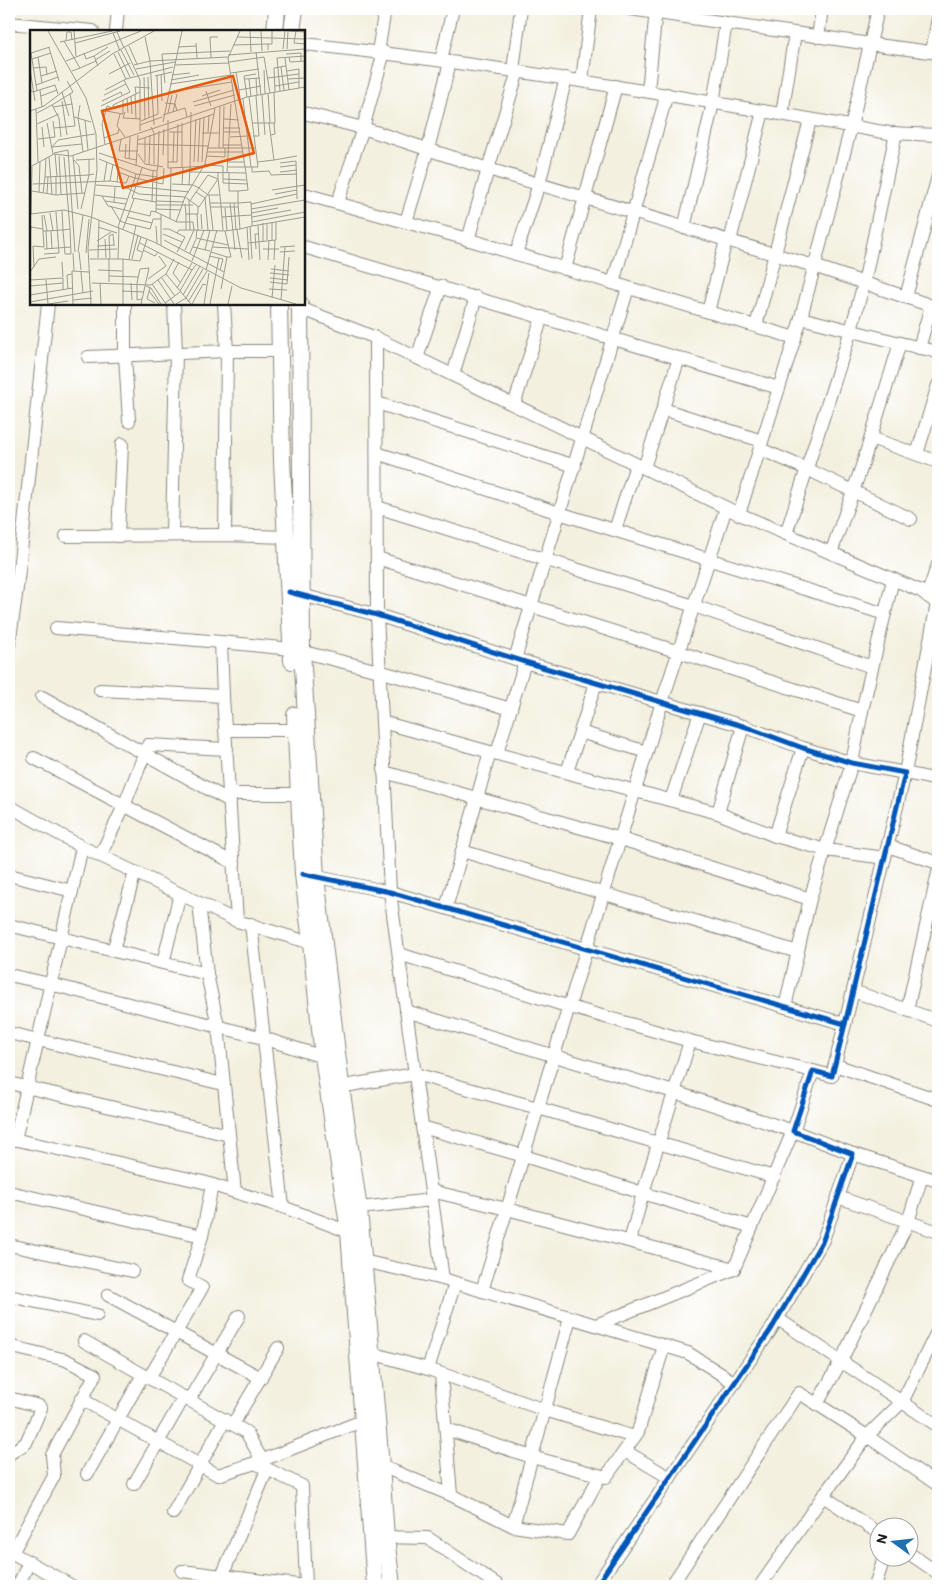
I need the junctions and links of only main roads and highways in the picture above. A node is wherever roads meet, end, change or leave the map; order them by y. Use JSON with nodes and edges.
{"nodes":[{"id":1,"x":277,"y":9,"type":"edge"},
{"id":2,"x":295,"y":9,"type":"edge"},
{"id":3,"x":275,"y":30,"type":"edge"},
{"id":4,"x":292,"y":30,"type":"edge"},
{"id":5,"x":279,"y":305,"type":"edge"},
{"id":6,"x":300,"y":306,"type":"edge"},
{"id":7,"x":296,"y":594,"type":"junction"},
{"id":8,"x":297,"y":650,"type":"junction"},
{"id":9,"x":310,"y":875,"type":"junction"},
{"id":10,"x":334,"y":1087,"type":"junction"},
{"id":11,"x":352,"y":1209,"type":"junction"},
{"id":12,"x":378,"y":1537,"type":"junction"},
{"id":13,"x":375,"y":1586,"type":"edge"},
{"id":14,"x":392,"y":1586,"type":"edge"}],
"edges":[{"from":1,"to":3,"type":"main road"},
{"from":2,"to":4,"type":"main road"},
{"from":5,"to":7,"type":"main road"},
{"from":6,"to":7,"type":"main road"},
{"from":7,"to":8,"type":"main road"},
{"from":8,"to":9,"type":"main road"},
{"from":8,"to":9,"type":"main road"},
{"from":9,"to":10,"type":"main road"},
{"from":9,"to":10,"type":"main road"},
{"from":10,"to":11,"type":"main road"},
{"from":11,"to":12,"type":"main road"},
{"from":11,"to":12,"type":"main road"},
{"from":12,"to":13,"type":"main road"},
{"from":12,"to":14,"type":"main road"}]}
